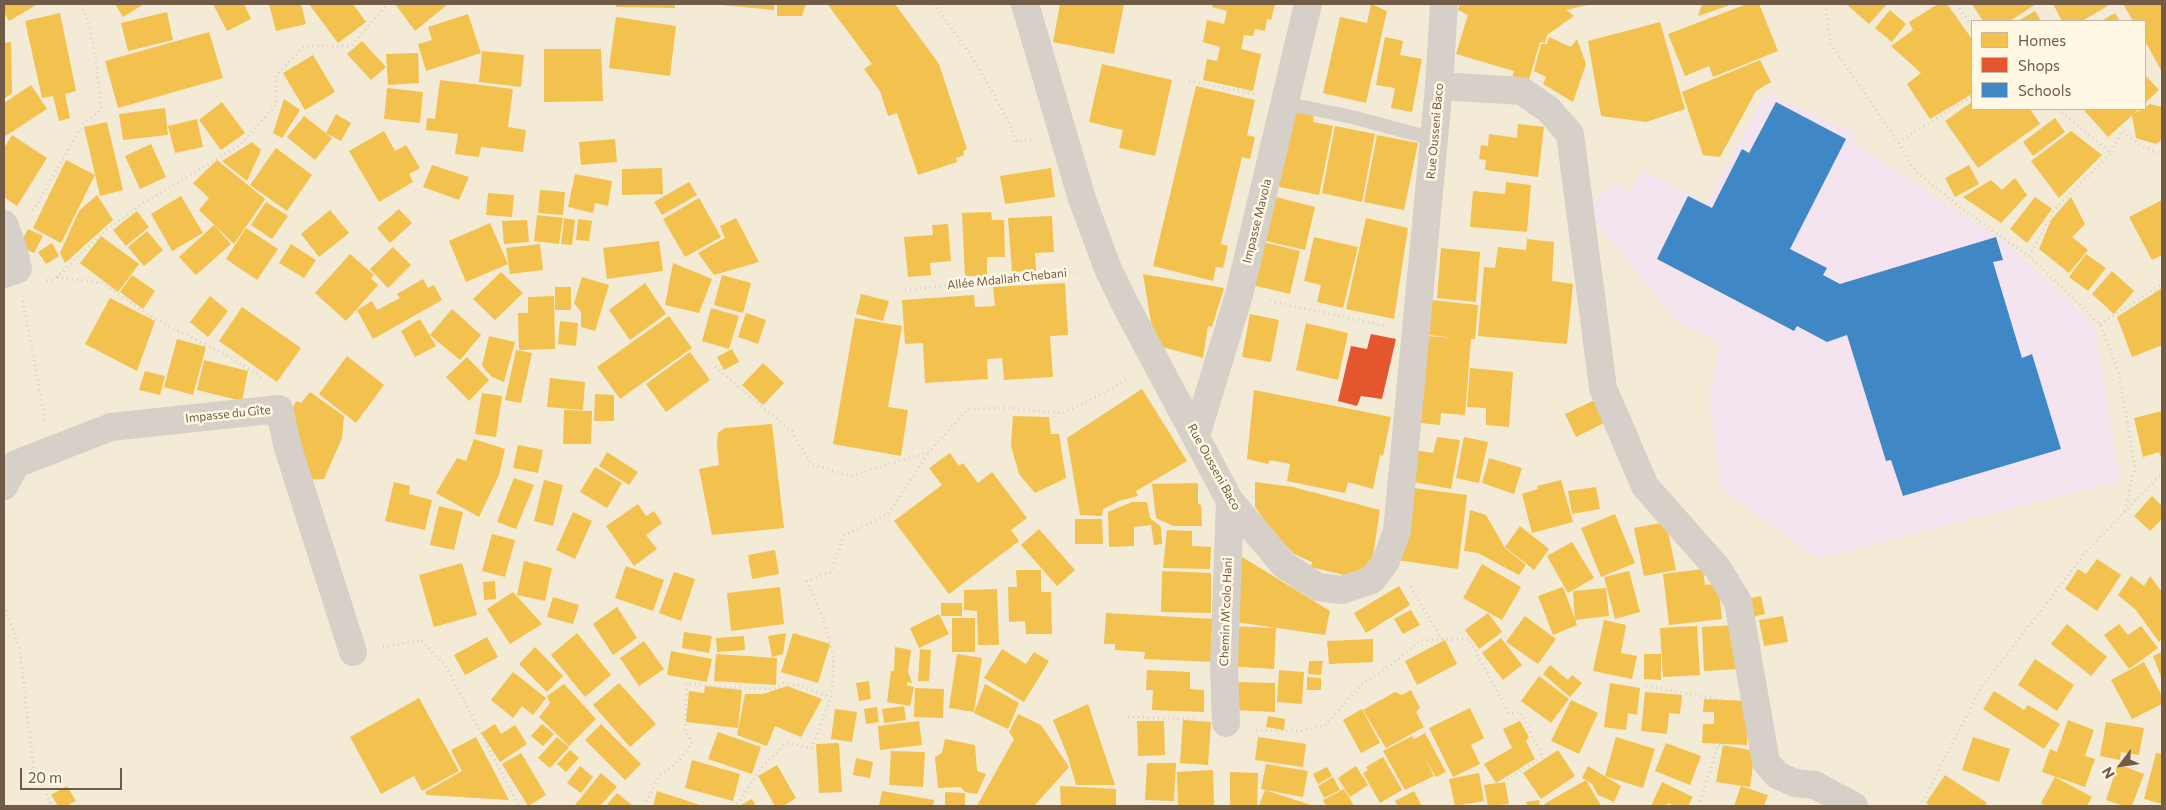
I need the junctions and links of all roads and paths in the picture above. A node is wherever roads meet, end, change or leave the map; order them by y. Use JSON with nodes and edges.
{"nodes":[{"id":1,"x":80,"y":4,"type":"edge"},
{"id":2,"x":388,"y":4,"type":"edge"},
{"id":3,"x":933,"y":4,"type":"edge"},
{"id":4,"x":1026,"y":4,"type":"edge"},
{"id":5,"x":1308,"y":4,"type":"edge"},
{"id":6,"x":1444,"y":4,"type":"edge"},
{"id":7,"x":1825,"y":4,"type":"edge"},
{"id":8,"x":1957,"y":4,"type":"edge"},
{"id":9,"x":1971,"y":25,"type":"edge"},
{"id":10,"x":1189,"y":81,"type":"dead end"},
{"id":11,"x":1439,"y":86,"type":"junction"},
{"id":12,"x":1971,"y":97,"type":"edge"},
{"id":13,"x":1285,"y":101,"type":"junction"},
{"id":14,"x":2059,"y":110,"type":"edge"},
{"id":15,"x":1007,"y":118,"type":"dead end"},
{"id":16,"x":1434,"y":139,"type":"junction"},
{"id":17,"x":1898,"y":142,"type":"junction"},
{"id":18,"x":2111,"y":153,"type":"junction"},
{"id":19,"x":2162,"y":154,"type":"edge"},
{"id":20,"x":5,"y":228,"type":"edge"},
{"id":21,"x":2029,"y":256,"type":"junction"},
{"id":22,"x":1108,"y":269,"type":"junction"},
{"id":23,"x":11,"y":272,"type":"edge"},
{"id":24,"x":57,"y":277,"type":"junction"},
{"id":25,"x":2162,"y":284,"type":"edge"},
{"id":26,"x":905,"y":290,"type":"dead end"},
{"id":27,"x":1238,"y":295,"type":"junction"},
{"id":28,"x":2100,"y":324,"type":"junction"},
{"id":29,"x":1416,"y":331,"type":"junction"},
{"id":30,"x":1155,"y":360,"type":"junction"},
{"id":31,"x":715,"y":367,"type":"dead end"},
{"id":32,"x":275,"y":408,"type":"junction"},
{"id":33,"x":1196,"y":436,"type":"junction"},
{"id":34,"x":51,"y":450,"type":"junction"},
{"id":35,"x":929,"y":452,"type":"junction"},
{"id":36,"x":2162,"y":476,"type":"edge"},
{"id":37,"x":4,"y":486,"type":"edge"},
{"id":38,"x":1230,"y":501,"type":"junction"},
{"id":39,"x":2125,"y":511,"type":"junction"},
{"id":40,"x":1386,"y":561,"type":"junction"},
{"id":41,"x":4,"y":605,"type":"edge"},
{"id":42,"x":1442,"y":639,"type":"junction"},
{"id":43,"x":353,"y":652,"type":"joint"},
{"id":44,"x":1646,"y":686,"type":"dead end"},
{"id":45,"x":1755,"y":693,"type":"junction"},
{"id":46,"x":831,"y":696,"type":"junction"},
{"id":47,"x":1128,"y":717,"type":"dead end"},
{"id":48,"x":1226,"y":723,"type":"junction"},
{"id":49,"x":1763,"y":747,"type":"junction"},
{"id":50,"x":1506,"y":780,"type":"dead end"},
{"id":51,"x":52,"y":806,"type":"edge"},
{"id":52,"x":518,"y":806,"type":"edge"},
{"id":53,"x":644,"y":806,"type":"edge"},
{"id":54,"x":732,"y":806,"type":"edge"},
{"id":55,"x":1699,"y":806,"type":"edge"},
{"id":56,"x":1854,"y":806,"type":"edge"},
{"id":57,"x":1920,"y":806,"type":"edge"}],
"edges":[{"from":1,"to":20,"type":"path"},
{"from":2,"to":24,"type":"path"},
{"from":3,"to":15,"type":"path"},
{"from":4,"to":22,"type":"street","name":"Rue Ousseni Baco"},
{"from":5,"to":13,"type":"street","name":"Impasse Mavola"},
{"from":6,"to":11,"type":"street","name":"Rue Ousseni Baco"},
{"from":7,"to":17,"type":"path"},
{"from":8,"to":9,"type":"path"},
{"from":10,"to":13,"type":"path"},
{"from":11,"to":16,"type":"street","name":"Rue Ousseni Baco"},
{"from":11,"to":45,"type":"street"},
{"from":12,"to":17,"type":"path"},
{"from":13,"to":16,"type":"lane"},
{"from":13,"to":27,"type":"street","name":"Impasse Mavola"},
{"from":14,"to":18,"type":"path"},
{"from":16,"to":29,"type":"street","name":"Rue Ousseni Baco"},
{"from":17,"to":21,"type":"path"},
{"from":18,"to":19,"type":"path"},
{"from":18,"to":21,"type":"path"},
{"from":20,"to":23,"type":"street"},
{"from":21,"to":28,"type":"path"},
{"from":22,"to":26,"type":"path","name":"Allée Mdallah Chebani"},
{"from":22,"to":30,"type":"street","name":"Rue Ousseni Baco"},
{"from":23,"to":24,"type":"path"},
{"from":23,"to":34,"type":"path"},
{"from":24,"to":32,"type":"path"},
{"from":25,"to":28,"type":"path"},
{"from":27,"to":29,"type":"path"},
{"from":27,"to":33,"type":"street","name":"Impasse Mavola"},
{"from":28,"to":39,"type":"path"},
{"from":29,"to":40,"type":"street","name":"Rue Ousseni Baco"},
{"from":30,"to":33,"type":"street","name":"Rue Ousseni Baco"},
{"from":30,"to":35,"type":"path"},
{"from":31,"to":35,"type":"path"},
{"from":32,"to":34,"type":"street","name":"Impasse du Gîte"},
{"from":32,"to":43,"type":"street","name":"Impasse du Gîte"},
{"from":33,"to":38,"type":"street","name":"Rue Ousseni Baco"},
{"from":34,"to":37,"type":"street","name":"Impasse du Gîte"},
{"from":35,"to":46,"type":"path"},
{"from":36,"to":39,"type":"path"},
{"from":38,"to":40,"type":"street","name":"Rue Ousseni Baco"},
{"from":38,"to":48,"type":"street","name":"Chemin M'colo Hani"},
{"from":39,"to":57,"type":"path"},
{"from":40,"to":42,"type":"path"},
{"from":41,"to":51,"type":"path"},
{"from":42,"to":48,"type":"path"},
{"from":42,"to":50,"type":"path"},
{"from":43,"to":52,"type":"path"},
{"from":44,"to":45,"type":"path"},
{"from":45,"to":49,"type":"street"},
{"from":46,"to":53,"type":"path"},
{"from":46,"to":54,"type":"path"},
{"from":47,"to":48,"type":"path"},
{"from":49,"to":55,"type":"path"},
{"from":49,"to":56,"type":"street"}]}
